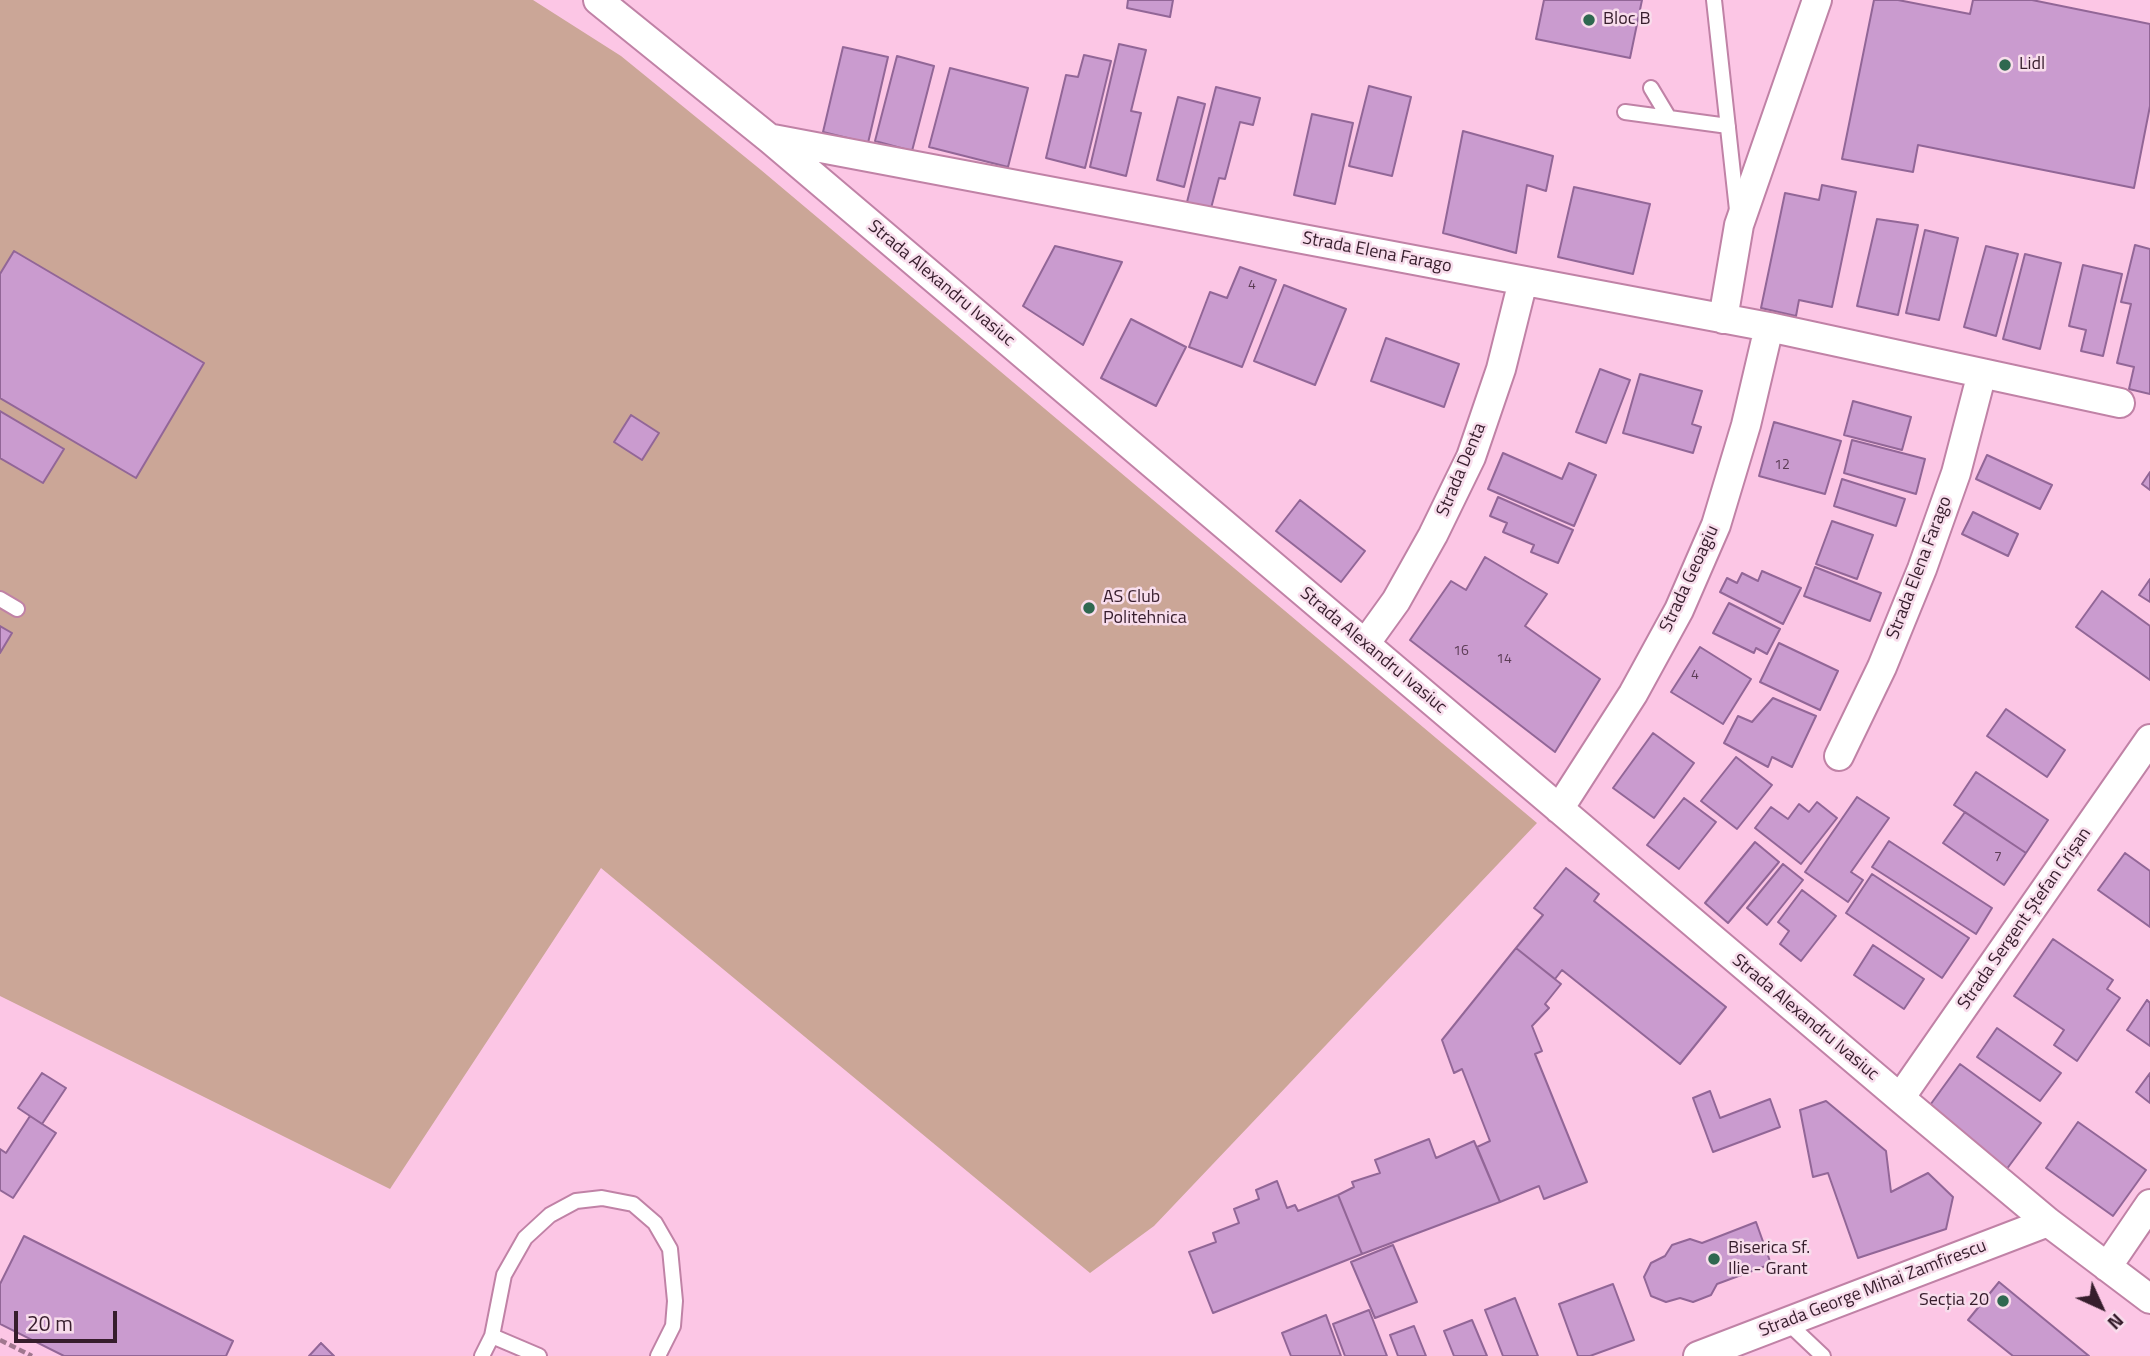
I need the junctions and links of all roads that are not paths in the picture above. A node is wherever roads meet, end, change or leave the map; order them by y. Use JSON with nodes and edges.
{"nodes":[{"id":1,"x":598,"y":0,"type":"edge"},
{"id":2,"x":1714,"y":0,"type":"edge"},
{"id":3,"x":1817,"y":0,"type":"edge"},
{"id":4,"x":1651,"y":88,"type":"dead end"},
{"id":5,"x":1625,"y":112,"type":"dead end"},
{"id":6,"x":1669,"y":118,"type":"junction"},
{"id":7,"x":1728,"y":126,"type":"junction"},
{"id":8,"x":770,"y":139,"type":"junction"},
{"id":9,"x":1739,"y":225,"type":"junction"},
{"id":10,"x":1523,"y":281,"type":"junction"},
{"id":11,"x":1723,"y":319,"type":"junction"},
{"id":12,"x":1769,"y":327,"type":"junction"},
{"id":13,"x":1982,"y":373,"type":"junction"},
{"id":14,"x":2120,"y":403,"type":"dead end"},
{"id":15,"x":0,"y":599,"type":"edge"},
{"id":16,"x":17,"y":608,"type":"dead end"},
{"id":17,"x":1365,"y":644,"type":"junction"},
{"id":18,"x":2150,"y":739,"type":"edge"},
{"id":19,"x":1839,"y":756,"type":"dead end"},
{"id":20,"x":1559,"y":809,"type":"junction"},
{"id":21,"x":1900,"y":1098,"type":"junction"},
{"id":22,"x":2150,"y":1204,"type":"edge"},
{"id":23,"x":2048,"y":1222,"type":"junction"},
{"id":24,"x":2107,"y":1267,"type":"junction"},
{"id":25,"x":2150,"y":1299,"type":"edge"},
{"id":26,"x":1788,"y":1323,"type":"junction"},
{"id":27,"x":492,"y":1336,"type":"junction"},
{"id":28,"x":482,"y":1356,"type":"edge"},
{"id":29,"x":539,"y":1356,"type":"edge"},
{"id":30,"x":658,"y":1356,"type":"edge"},
{"id":31,"x":1698,"y":1356,"type":"edge"},
{"id":32,"x":1823,"y":1356,"type":"edge"}],
"edges":[{"from":1,"to":8,"type":"street","name":"Strada Alexandru Ivasiuc"},
{"from":2,"to":7,"type":"lane"},
{"from":3,"to":9,"type":"street"},
{"from":4,"to":6,"type":"lane"},
{"from":5,"to":6,"type":"lane"},
{"from":6,"to":7,"type":"lane"},
{"from":7,"to":9,"type":"lane"},
{"from":8,"to":10,"type":"street","name":"Strada Elena Farago"},
{"from":8,"to":17,"type":"street","name":"Strada Alexandru Ivasiuc"},
{"from":9,"to":11,"type":"street"},
{"from":10,"to":11,"type":"street","name":"Strada Elena Farago"},
{"from":10,"to":17,"type":"street","name":"Strada Denta"},
{"from":11,"to":12,"type":"street","name":"Strada Elena Farago"},
{"from":12,"to":13,"type":"street","name":"Strada Elena Farago"},
{"from":12,"to":20,"type":"street","name":"Strada Geoagiu"},
{"from":13,"to":14,"type":"street","name":"Strada Elena Farago"},
{"from":13,"to":19,"type":"street","name":"Strada Elena Farago"},
{"from":15,"to":16,"type":"lane"},
{"from":17,"to":20,"type":"street","name":"Strada Alexandru Ivasiuc"},
{"from":18,"to":21,"type":"street","name":"Strada Sergent Ștefan Crișan"},
{"from":20,"to":21,"type":"street","name":"Strada Alexandru Ivasiuc"},
{"from":21,"to":23,"type":"street","name":"Strada Alexandru Ivasiuc"},
{"from":22,"to":24,"type":"street"},
{"from":23,"to":24,"type":"street","name":"Strada Alexandru Ivasiuc"},
{"from":23,"to":26,"type":"street","name":"Strada George Mihai Zamfirescu"},
{"from":24,"to":25,"type":"street","name":"Strada Alexandru Ivasiuc"},
{"from":26,"to":31,"type":"street","name":"Strada George Mihai Zamfirescu"},
{"from":26,"to":32,"type":"lane"},
{"from":27,"to":28,"type":"lane"},
{"from":27,"to":29,"type":"lane"},
{"from":27,"to":30,"type":"lane"}]}
